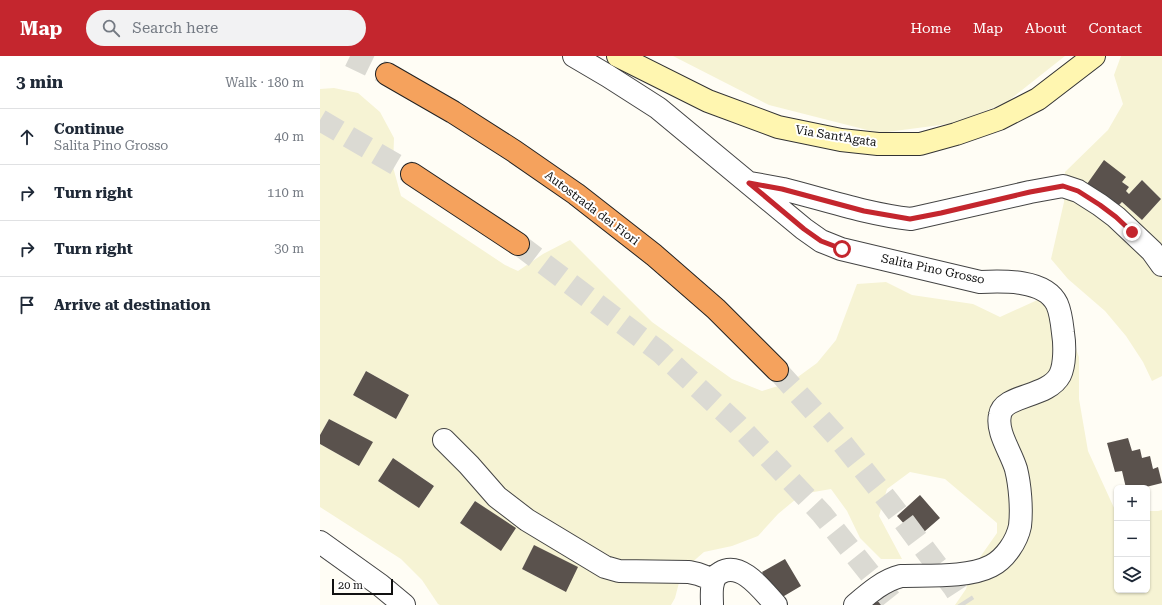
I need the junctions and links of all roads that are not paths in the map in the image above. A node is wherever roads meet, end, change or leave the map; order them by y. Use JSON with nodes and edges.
{"nodes":[{"id":1,"x":574,"y":56,"type":"edge"},
{"id":2,"x":618,"y":56,"type":"edge"},
{"id":3,"x":1094,"y":56,"type":"edge"},
{"id":4,"x":386,"y":74,"type":"tunnel mouth"},
{"id":5,"x":412,"y":174,"type":"tunnel mouth"},
{"id":6,"x":749,"y":183,"type":"junction"},
{"id":7,"x":518,"y":244,"type":"tunnel mouth"},
{"id":8,"x":1162,"y":265,"type":"edge"},
{"id":9,"x":777,"y":370,"type":"tunnel mouth"},
{"id":10,"x":444,"y":440,"type":"dead end"},
{"id":11,"x":320,"y":542,"type":"edge"},
{"id":12,"x":714,"y":580,"type":"junction"},
{"id":13,"x":404,"y":605,"type":"edge"},
{"id":14,"x":712,"y":605,"type":"edge"},
{"id":15,"x":776,"y":605,"type":"edge"},
{"id":16,"x":855,"y":605,"type":"edge"}],
"edges":[{"from":1,"to":6,"type":"street","name":"Salita Pino Grosso"},
{"from":2,"to":3,"type":"street","name":"Via Sant'Agata"},
{"from":4,"to":9,"type":"highway","name":"Autostrada dei Fiori"},
{"from":5,"to":7,"type":"highway"},
{"from":6,"to":8,"type":"street"},
{"from":6,"to":16,"type":"street","name":"Salita Pino Grosso"},
{"from":10,"to":12,"type":"street"},
{"from":11,"to":13,"type":"street"},
{"from":12,"to":14,"type":"street"},
{"from":12,"to":15,"type":"street"}]}
